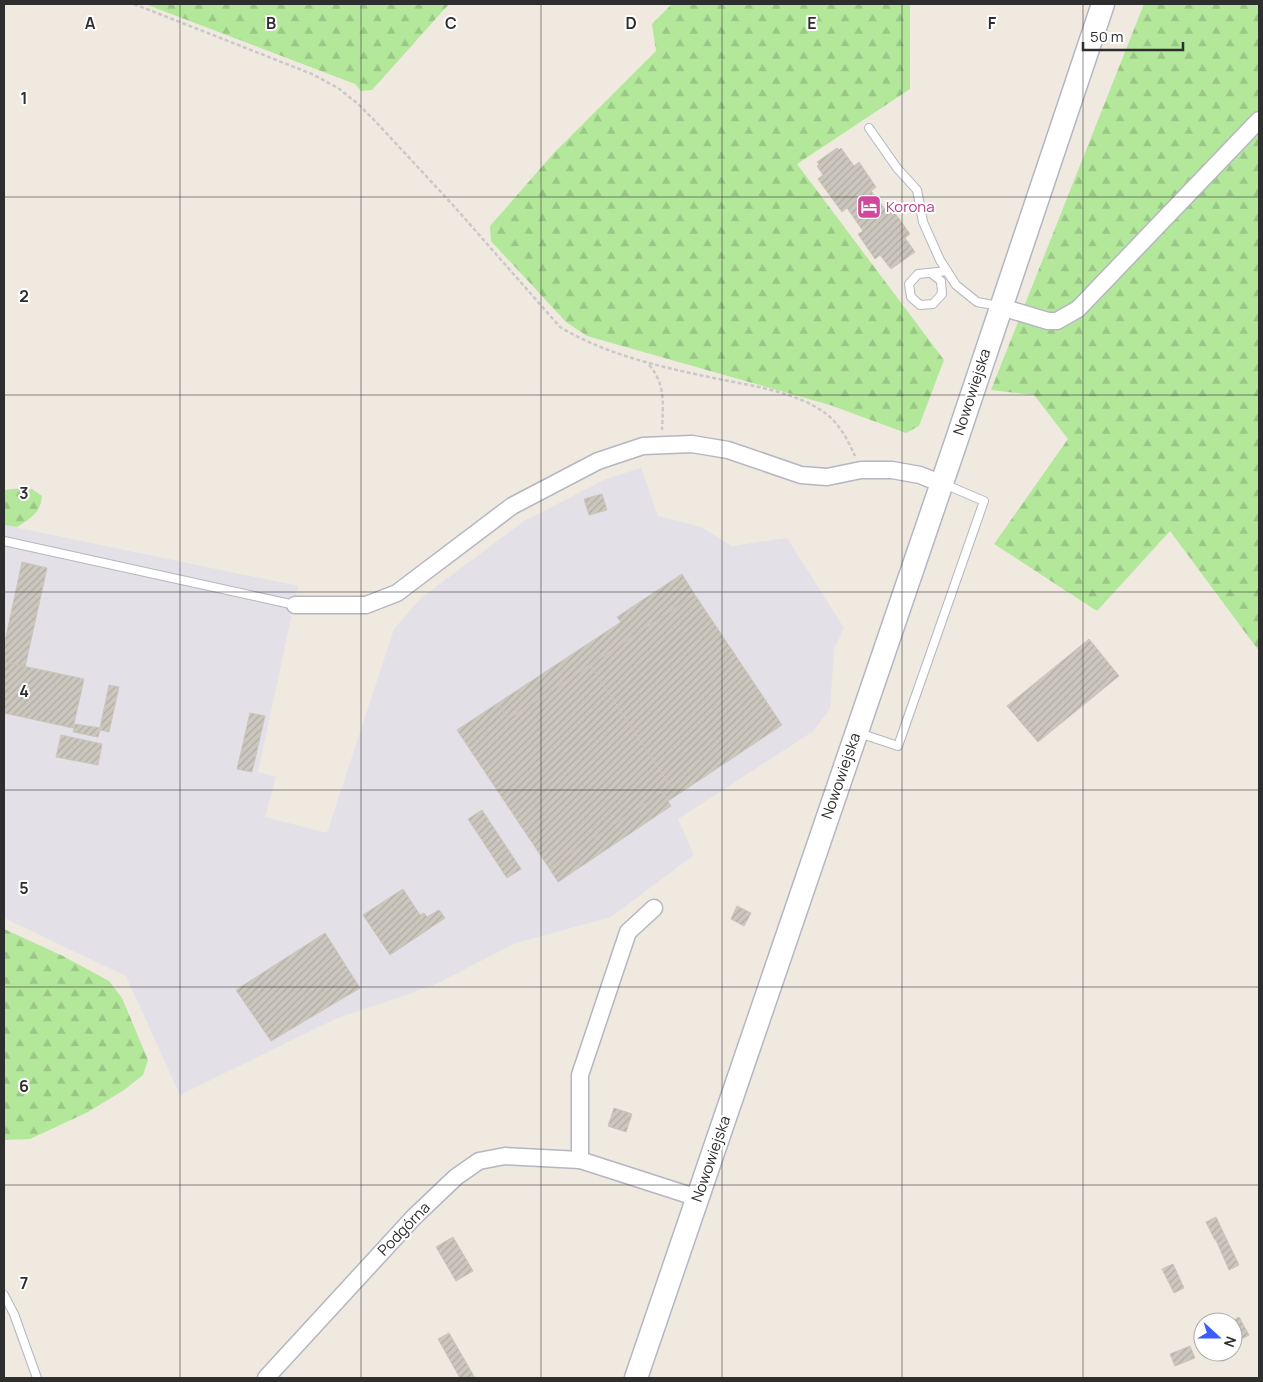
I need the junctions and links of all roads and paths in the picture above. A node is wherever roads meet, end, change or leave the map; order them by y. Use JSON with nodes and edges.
{"nodes":[{"id":1,"x":134,"y":4,"type":"edge"},
{"id":2,"x":1103,"y":4,"type":"edge"},
{"id":3,"x":1259,"y":120,"type":"edge"},
{"id":4,"x":869,"y":128,"type":"dead end"},
{"id":5,"x":948,"y":271,"type":"junction"},
{"id":6,"x":931,"y":273,"type":"junction"},
{"id":7,"x":956,"y":285,"type":"junction"},
{"id":8,"x":942,"y":294,"type":"junction"},
{"id":9,"x":1001,"y":307,"type":"junction"},
{"id":10,"x":648,"y":364,"type":"junction"},
{"id":11,"x":660,"y":445,"type":"junction"},
{"id":12,"x":861,"y":470,"type":"junction"},
{"id":13,"x":942,"y":484,"type":"junction"},
{"id":14,"x":4,"y":541,"type":"edge"},
{"id":15,"x":296,"y":605,"type":"joint"},
{"id":16,"x":856,"y":732,"type":"junction"},
{"id":17,"x":654,"y":908,"type":"dead end"},
{"id":18,"x":580,"y":1160,"type":"junction"},
{"id":19,"x":698,"y":1198,"type":"junction"},
{"id":20,"x":4,"y":1295,"type":"edge"},
{"id":21,"x":37,"y":1378,"type":"edge"},
{"id":22,"x":266,"y":1378,"type":"edge"},
{"id":23,"x":636,"y":1378,"type":"edge"}],
"edges":[{"from":1,"to":10,"type":"path"},
{"from":2,"to":9,"type":"main road","name":"Nowowiejska"},
{"from":3,"to":9,"type":"street"},
{"from":4,"to":5,"type":"lane"},
{"from":5,"to":6,"type":"lane"},
{"from":5,"to":7,"type":"lane"},
{"from":6,"to":8,"type":"lane"},
{"from":6,"to":8,"type":"lane"},
{"from":7,"to":8,"type":"lane"},
{"from":7,"to":9,"type":"lane"},
{"from":9,"to":13,"type":"main road","name":"Nowowiejska"},
{"from":10,"to":11,"type":"path"},
{"from":10,"to":12,"type":"path"},
{"from":11,"to":12,"type":"street"},
{"from":11,"to":15,"type":"street"},
{"from":12,"to":13,"type":"street"},
{"from":13,"to":16,"type":"main road","name":"Nowowiejska"},
{"from":13,"to":16,"type":"lane"},
{"from":14,"to":15,"type":"lane"},
{"from":16,"to":19,"type":"main road","name":"Nowowiejska"},
{"from":17,"to":18,"type":"street"},
{"from":18,"to":19,"type":"street","name":"Podgórna"},
{"from":18,"to":22,"type":"street","name":"Podgórna"},
{"from":19,"to":23,"type":"main road","name":"Nowowiejska"},
{"from":20,"to":21,"type":"lane"}]}
